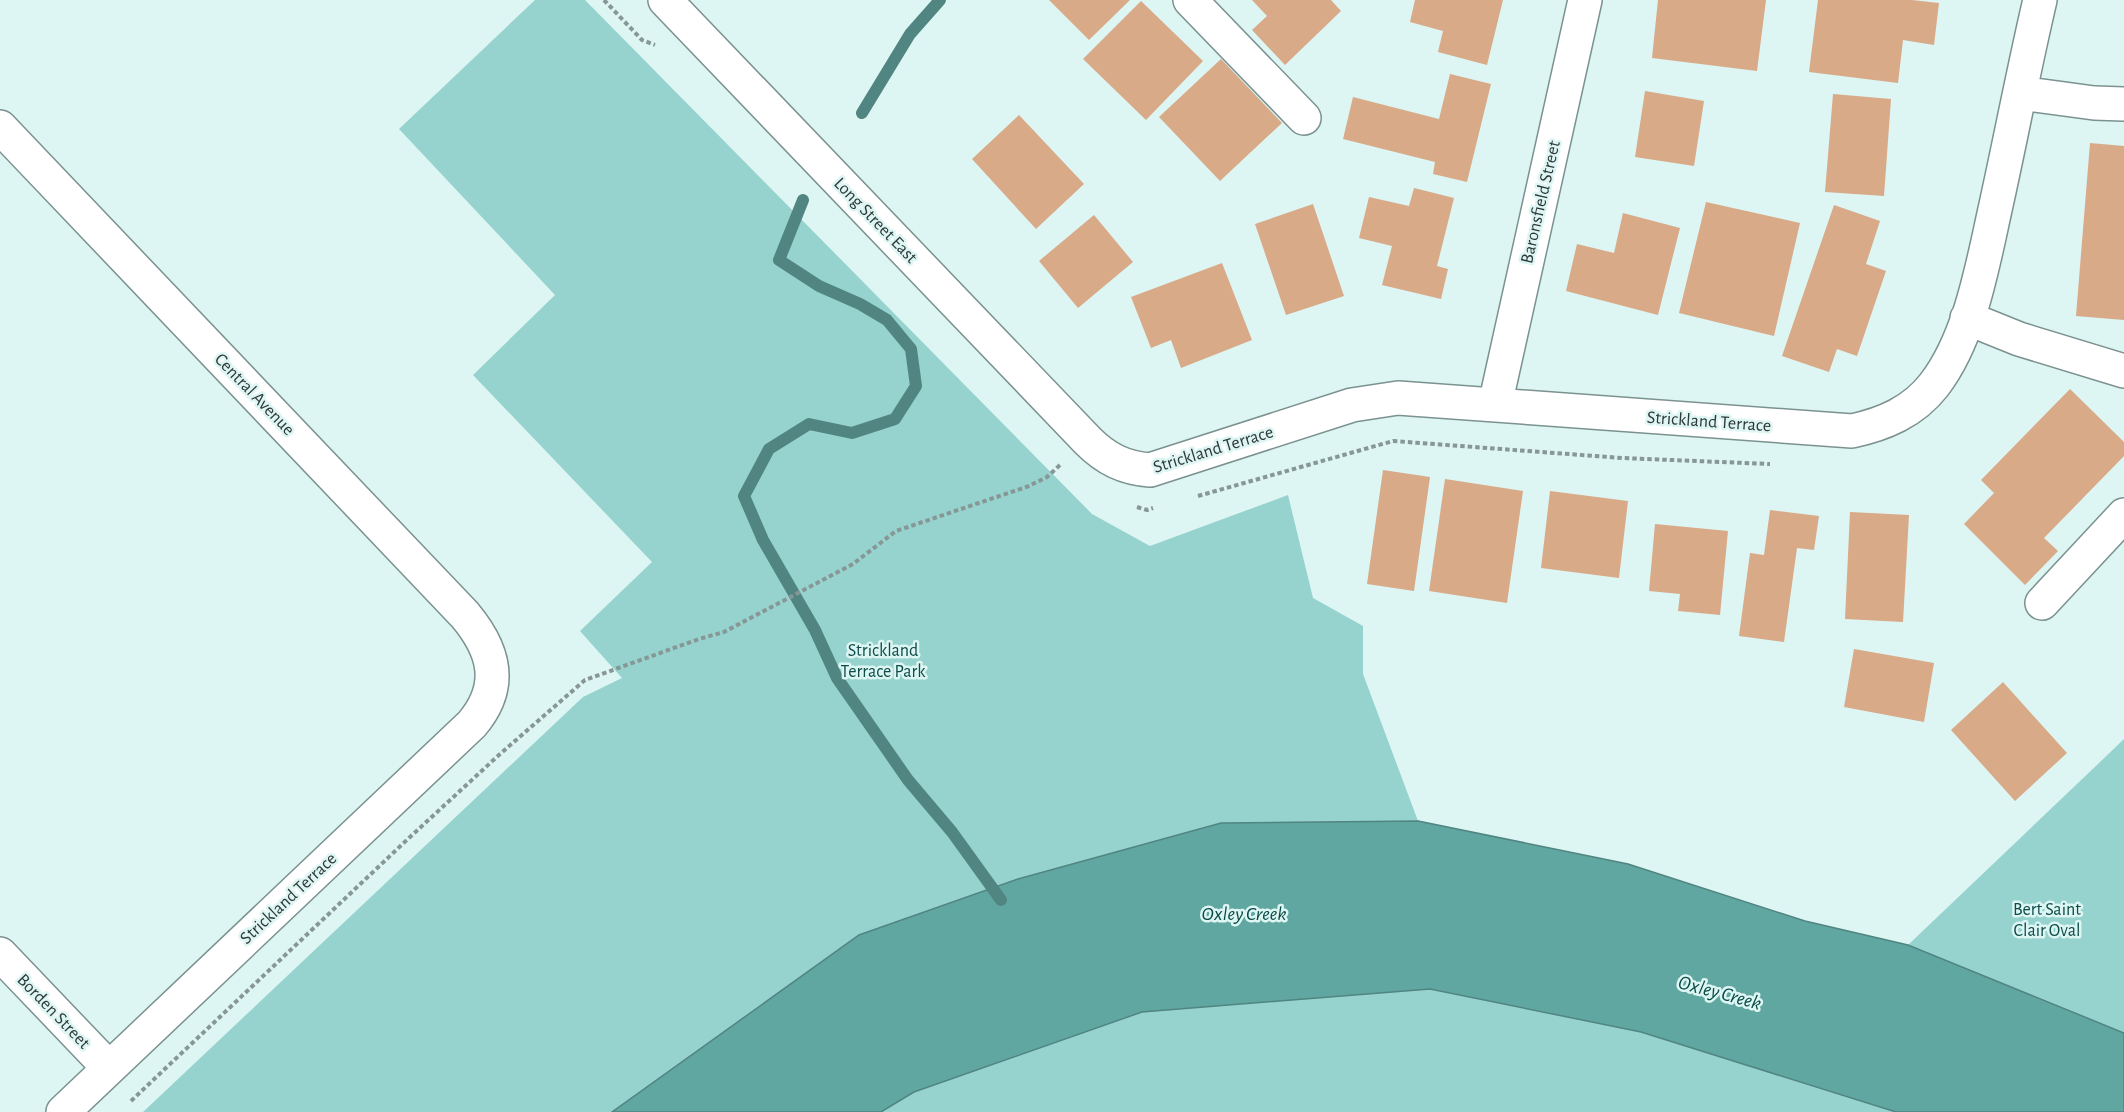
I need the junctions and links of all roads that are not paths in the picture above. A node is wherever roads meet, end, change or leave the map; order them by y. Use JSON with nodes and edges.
{"nodes":[{"id":1,"x":665,"y":0,"type":"edge"},
{"id":2,"x":1190,"y":0,"type":"edge"},
{"id":3,"x":1585,"y":0,"type":"edge"},
{"id":4,"x":2040,"y":0,"type":"edge"},
{"id":5,"x":2020,"y":93,"type":"junction"},
{"id":6,"x":2124,"y":104,"type":"edge"},
{"id":7,"x":1304,"y":118,"type":"dead end"},
{"id":8,"x":0,"y":127,"type":"edge"},
{"id":9,"x":1967,"y":318,"type":"junction"},
{"id":10,"x":2124,"y":371,"type":"edge"},
{"id":11,"x":1495,"y":405,"type":"junction"},
{"id":12,"x":1088,"y":441,"type":"joint"},
{"id":13,"x":2124,"y":515,"type":"edge"},
{"id":14,"x":2042,"y":603,"type":"dead end"},
{"id":15,"x":492,"y":672,"type":"joint"},
{"id":16,"x":0,"y":954,"type":"edge"},
{"id":17,"x":109,"y":1068,"type":"junction"},
{"id":18,"x":63,"y":1112,"type":"edge"}],
"edges":[{"from":1,"to":12,"type":"street","name":"Long Street East"},
{"from":2,"to":7,"type":"street"},
{"from":3,"to":11,"type":"street","name":"Baronsfield Street"},
{"from":4,"to":5,"type":"street","name":"Strickland Terrace"},
{"from":5,"to":6,"type":"street"},
{"from":5,"to":9,"type":"street","name":"Strickland Terrace"},
{"from":8,"to":15,"type":"street","name":"Central Avenue"},
{"from":9,"to":10,"type":"street"},
{"from":9,"to":11,"type":"street","name":"Strickland Terrace"},
{"from":11,"to":12,"type":"street","name":"Strickland Terrace"},
{"from":13,"to":14,"type":"street"},
{"from":15,"to":17,"type":"street","name":"Strickland Terrace"},
{"from":16,"to":17,"type":"street","name":"Borden Street"},
{"from":17,"to":18,"type":"street","name":"Strickland Terrace"}]}
